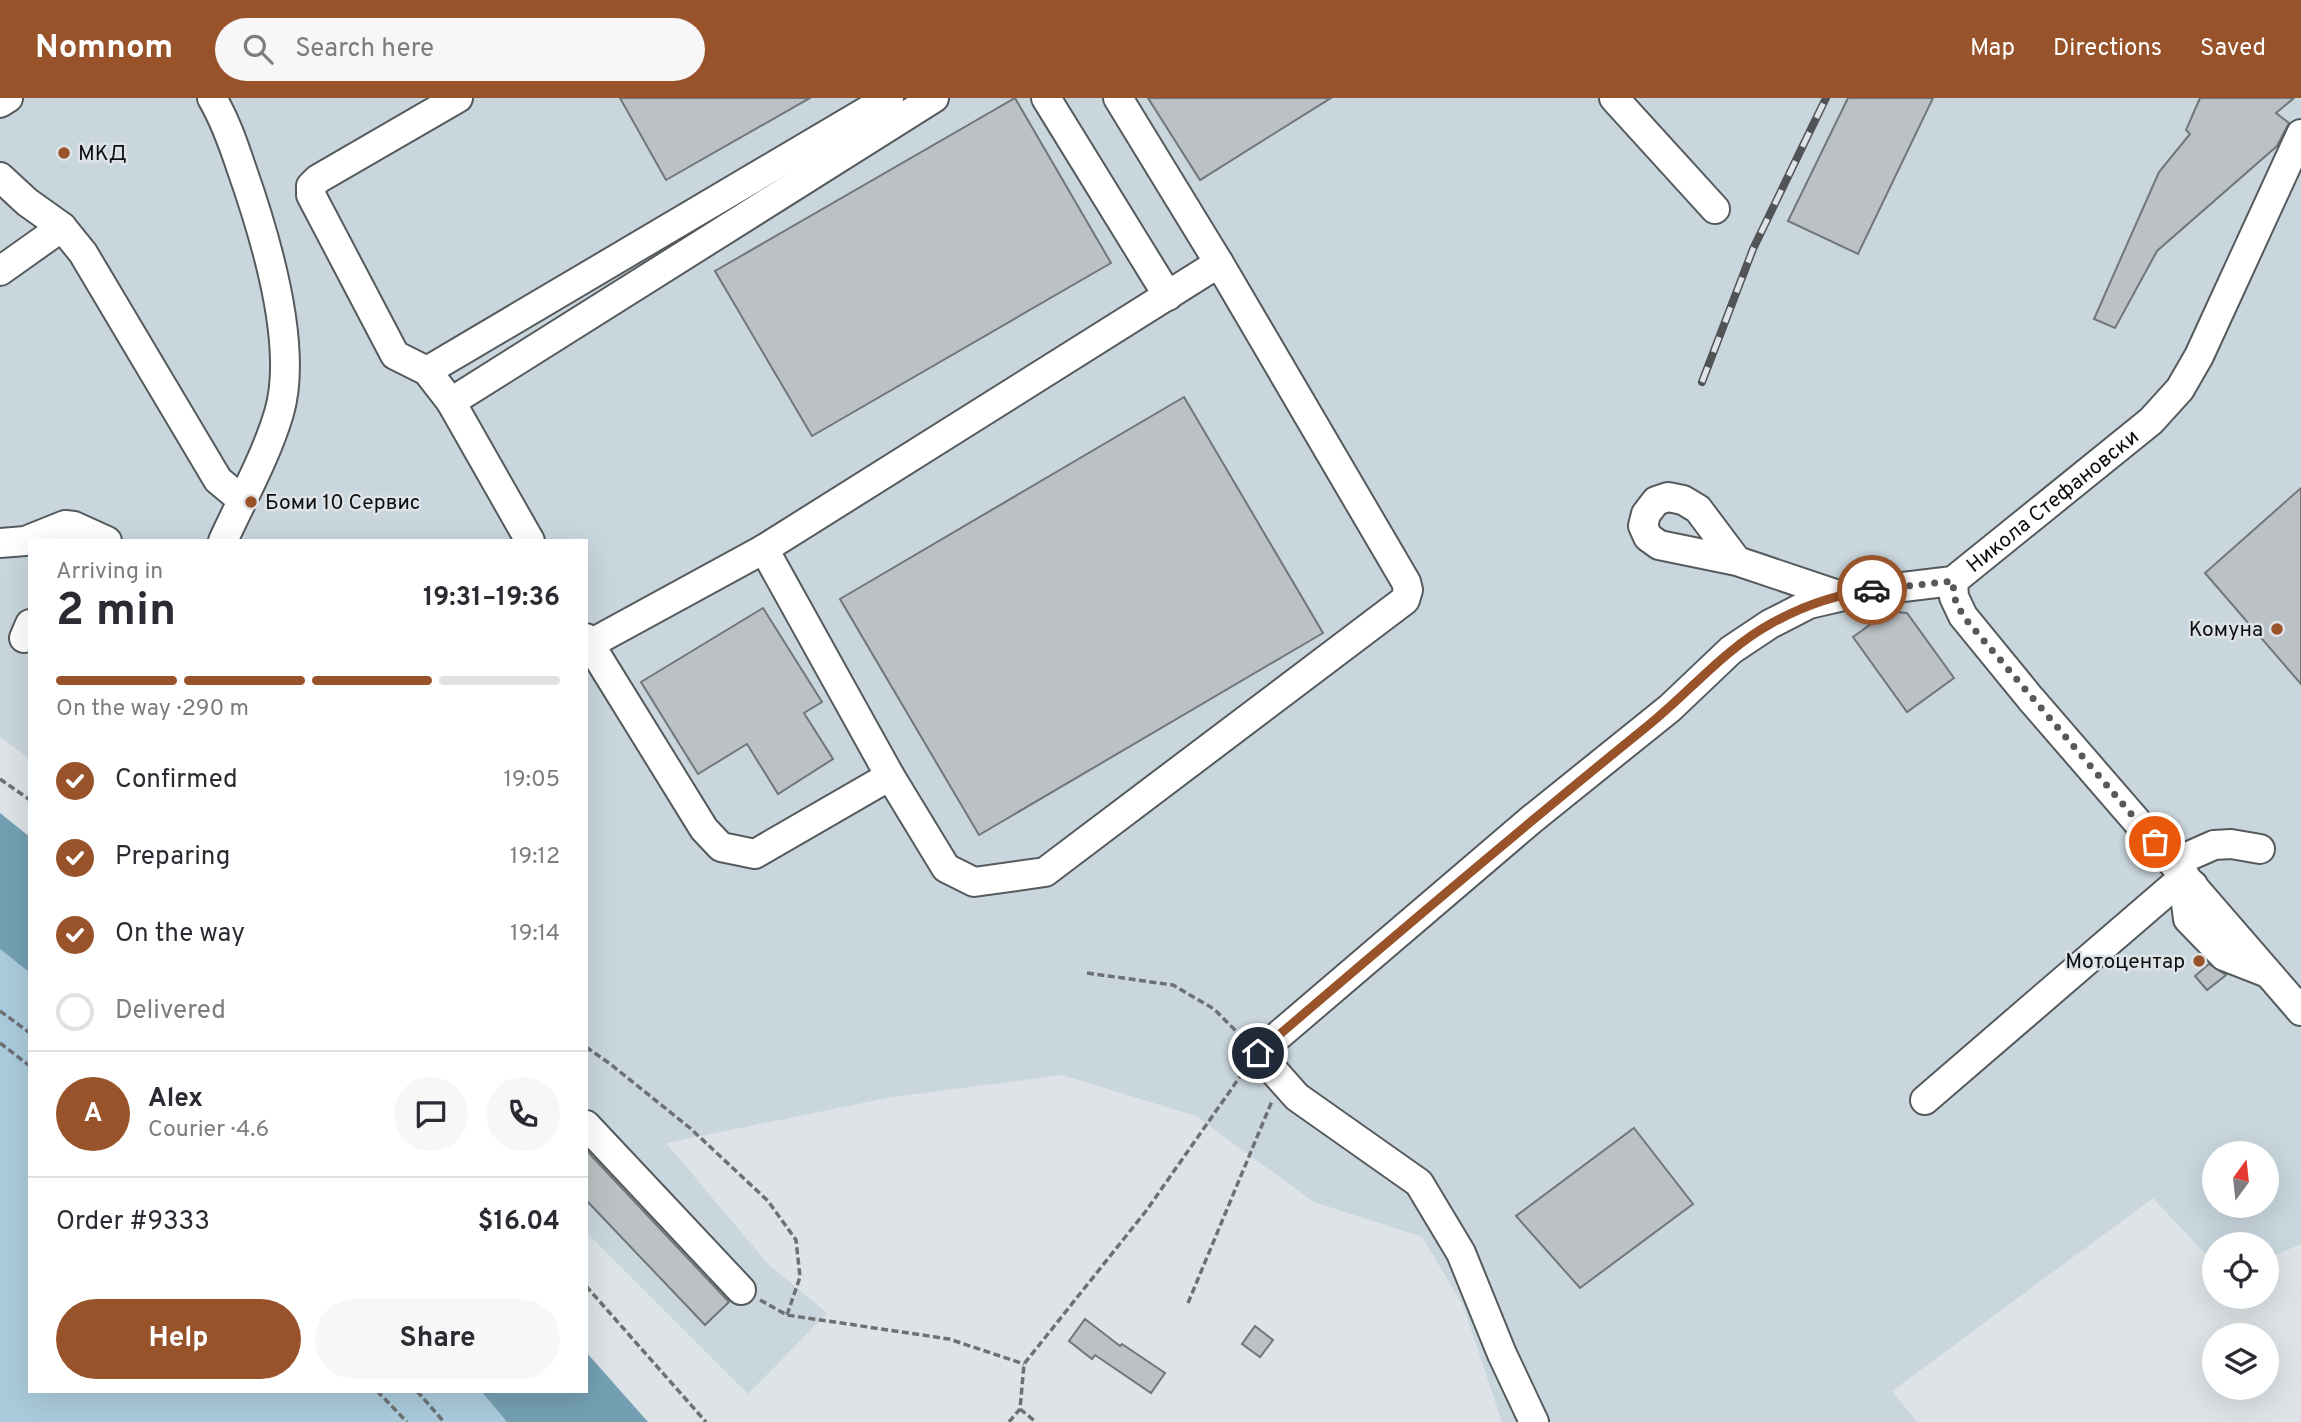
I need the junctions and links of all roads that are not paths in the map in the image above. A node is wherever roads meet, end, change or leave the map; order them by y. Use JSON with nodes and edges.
{"nodes":[{"id":1,"x":8,"y":98,"type":"edge"},
{"id":2,"x":212,"y":98,"type":"edge"},
{"id":3,"x":458,"y":98,"type":"edge"},
{"id":4,"x":889,"y":98,"type":"edge"},
{"id":5,"x":934,"y":98,"type":"edge"},
{"id":6,"x":1046,"y":98,"type":"edge"},
{"id":7,"x":1118,"y":98,"type":"edge"},
{"id":8,"x":1614,"y":98,"type":"edge"},
{"id":9,"x":0,"y":103,"type":"edge"},
{"id":10,"x":2301,"y":134,"type":"edge"},
{"id":11,"x":0,"y":177,"type":"edge"},
{"id":12,"x":1715,"y":209,"type":"dead end"},
{"id":13,"x":62,"y":227,"type":"junction"},
{"id":14,"x":1219,"y":263,"type":"junction"},
{"id":15,"x":0,"y":271,"type":"edge"},
{"id":16,"x":1168,"y":296,"type":"junction"},
{"id":17,"x":427,"y":371,"type":"junction"},
{"id":18,"x":450,"y":402,"type":"junction"},
{"id":19,"x":242,"y":500,"type":"junction"},
{"id":20,"x":70,"y":533,"type":"edge"},
{"id":21,"x":30,"y":539,"type":"edge"},
{"id":22,"x":98,"y":539,"type":"edge"},
{"id":23,"x":224,"y":539,"type":"edge"},
{"id":24,"x":529,"y":539,"type":"edge"},
{"id":25,"x":28,"y":540,"type":"edge"},
{"id":26,"x":0,"y":543,"type":"edge"},
{"id":27,"x":764,"y":549,"type":"junction"},
{"id":28,"x":1737,"y":561,"type":"dead end"},
{"id":29,"x":1953,"y":581,"type":"junction"},
{"id":30,"x":1841,"y":596,"type":"junction"},
{"id":31,"x":588,"y":641,"type":"edge"},
{"id":32,"x":890,"y":776,"type":"junction"},
{"id":33,"x":2260,"y":849,"type":"dead end"},
{"id":34,"x":2183,"y":875,"type":"junction"},
{"id":35,"x":2301,"y":1011,"type":"edge"},
{"id":36,"x":1926,"y":1100,"type":"dead end"},
{"id":37,"x":588,"y":1127,"type":"edge"},
{"id":38,"x":741,"y":1290,"type":"road end"},
{"id":39,"x":1534,"y":1422,"type":"edge"}],
"edges":[{"from":1,"to":9,"type":"street"},
{"from":2,"to":19,"type":"street"},
{"from":3,"to":17,"type":"street"},
{"from":4,"to":17,"type":"street"},
{"from":5,"to":18,"type":"street"},
{"from":6,"to":16,"type":"street"},
{"from":7,"to":14,"type":"street"},
{"from":8,"to":12,"type":"street"},
{"from":10,"to":29,"type":"street","name":"Никола Стефановски"},
{"from":11,"to":13,"type":"street"},
{"from":13,"to":15,"type":"street"},
{"from":13,"to":19,"type":"street"},
{"from":14,"to":16,"type":"street"},
{"from":14,"to":32,"type":"street"},
{"from":16,"to":27,"type":"street"},
{"from":17,"to":18,"type":"street"},
{"from":18,"to":24,"type":"street"},
{"from":19,"to":23,"type":"street"},
{"from":20,"to":21,"type":"street"},
{"from":20,"to":22,"type":"street"},
{"from":25,"to":26,"type":"street"},
{"from":27,"to":31,"type":"street"},
{"from":27,"to":32,"type":"street"},
{"from":28,"to":30,"type":"street"},
{"from":29,"to":30,"type":"street","name":"Никола Стефановски"},
{"from":29,"to":34,"type":"street"},
{"from":30,"to":39,"type":"street","name":"Никола Стефановски"},
{"from":31,"to":32,"type":"street"},
{"from":33,"to":34,"type":"street"},
{"from":34,"to":35,"type":"street"},
{"from":34,"to":36,"type":"street"},
{"from":37,"to":38,"type":"street"}]}
